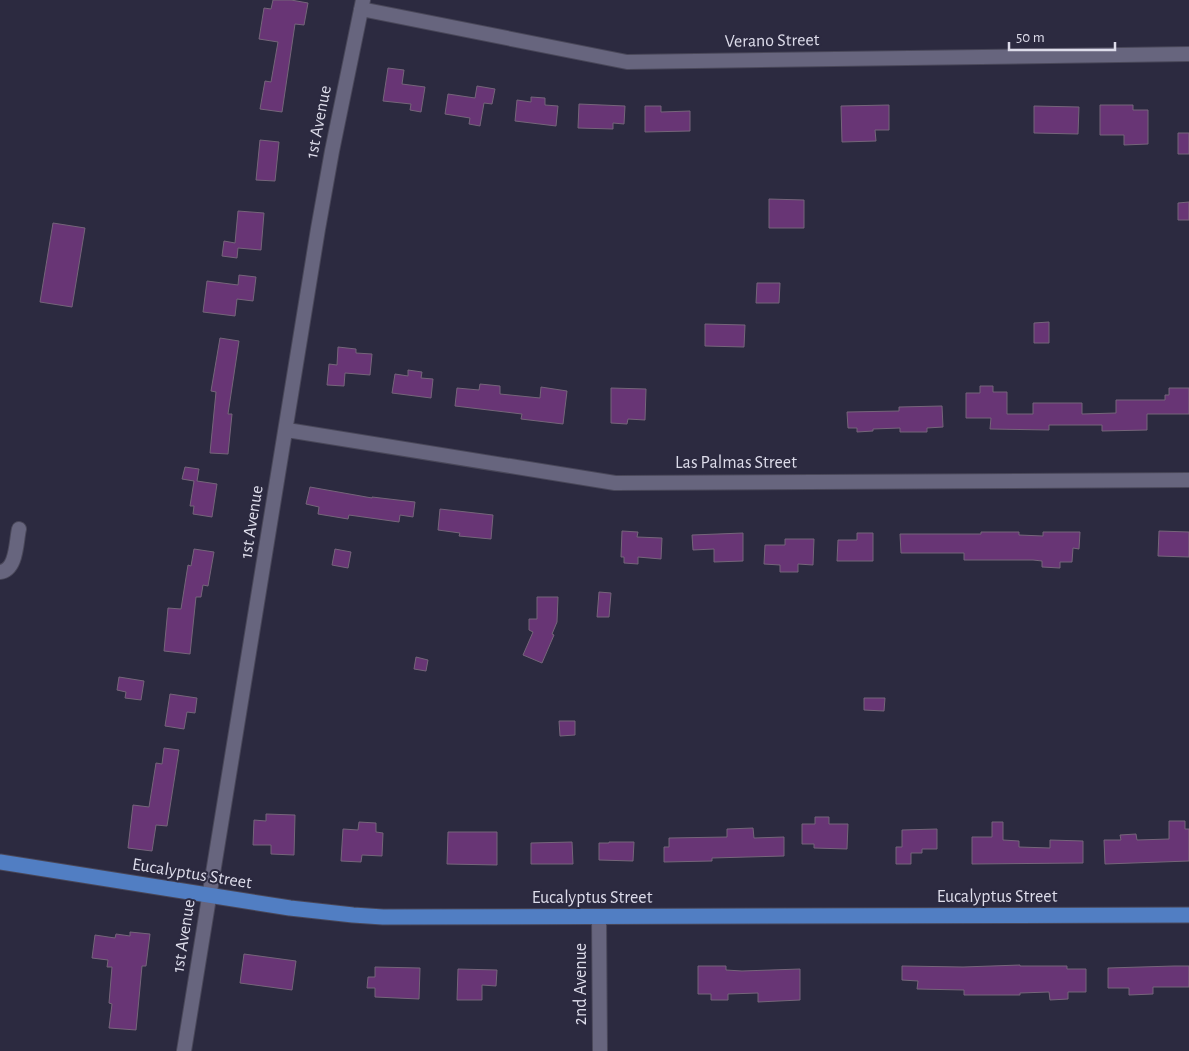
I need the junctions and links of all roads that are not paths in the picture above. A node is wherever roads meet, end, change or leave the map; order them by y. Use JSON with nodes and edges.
{"nodes":[{"id":1,"x":362,"y":4,"type":"edge"},
{"id":2,"x":1189,"y":54,"type":"edge"},
{"id":3,"x":286,"y":430,"type":"junction"},
{"id":4,"x":1189,"y":480,"type":"edge"},
{"id":5,"x":19,"y":529,"type":"dead end"},
{"id":6,"x":0,"y":572,"type":"edge"},
{"id":7,"x":0,"y":862,"type":"edge"},
{"id":8,"x":210,"y":896,"type":"junction"},
{"id":9,"x":1189,"y":915,"type":"edge"},
{"id":10,"x":599,"y":917,"type":"junction"},
{"id":11,"x":184,"y":1051,"type":"edge"},
{"id":12,"x":600,"y":1051,"type":"edge"}],
"edges":[{"from":1,"to":2,"type":"street","name":"Verano Street"},
{"from":1,"to":3,"type":"street","name":"1st Avenue"},
{"from":3,"to":4,"type":"street","name":"Las Palmas Street"},
{"from":3,"to":8,"type":"street","name":"1st Avenue"},
{"from":5,"to":6,"type":"street"},
{"from":7,"to":8,"type":"main road","name":"Eucalyptus Street"},
{"from":8,"to":10,"type":"main road","name":"Eucalyptus Street"},
{"from":8,"to":11,"type":"street","name":"1st Avenue"},
{"from":9,"to":10,"type":"main road","name":"Eucalyptus Street"},
{"from":10,"to":12,"type":"street","name":"2nd Avenue"}]}
